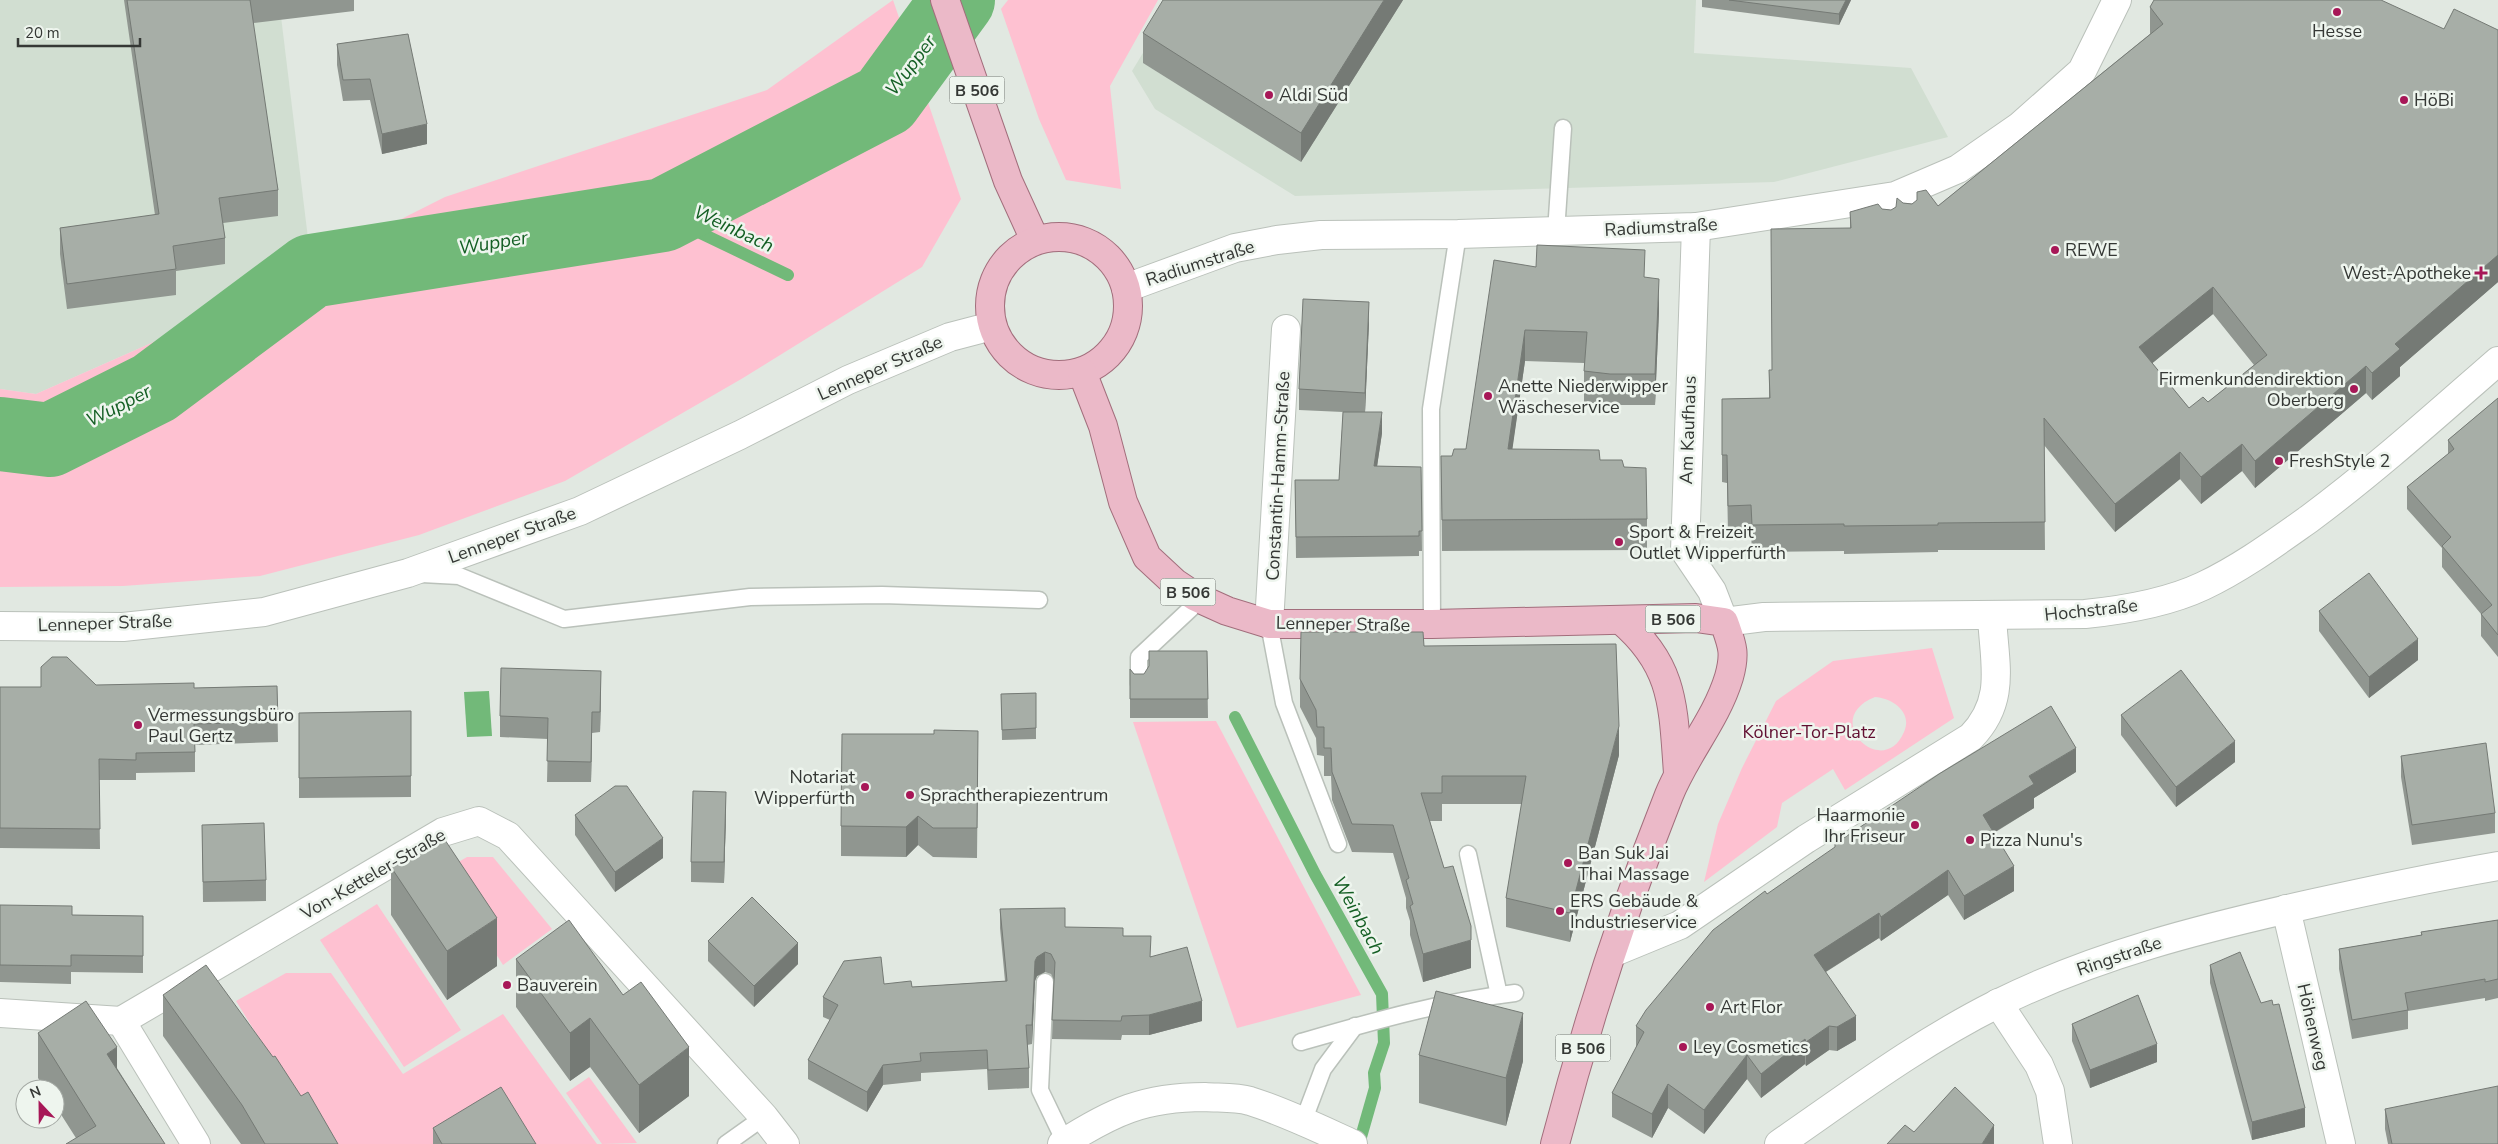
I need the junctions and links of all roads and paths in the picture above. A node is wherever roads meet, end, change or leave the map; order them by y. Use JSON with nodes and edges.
{"nodes":[{"id":1,"x":945,"y":0,"type":"edge"},
{"id":2,"x":2117,"y":0,"type":"edge"},
{"id":3,"x":1563,"y":128,"type":"dead end"},
{"id":4,"x":1696,"y":227,"type":"junction"},
{"id":5,"x":1556,"y":232,"type":"junction"},
{"id":6,"x":1458,"y":234,"type":"junction"},
{"id":7,"x":1035,"y":240,"type":"junction"},
{"id":8,"x":1126,"y":288,"type":"junction"},
{"id":9,"x":992,"y":326,"type":"junction"},
{"id":10,"x":1286,"y":329,"type":"dead end"},
{"id":11,"x":2498,"y":361,"type":"edge"},
{"id":12,"x":1082,"y":372,"type":"junction"},
{"id":13,"x":408,"y":573,"type":"junction"},
{"id":14,"x":1201,"y":599,"type":"junction"},
{"id":15,"x":1039,"y":600,"type":"dead end"},
{"id":16,"x":1992,"y":616,"type":"junction"},
{"id":17,"x":1621,"y":620,"type":"junction"},
{"id":18,"x":1724,"y":622,"type":"junction"},
{"id":19,"x":1269,"y":624,"type":"junction"},
{"id":20,"x":1432,"y":624,"type":"junction"},
{"id":21,"x":0,"y":626,"type":"edge"},
{"id":22,"x":1139,"y":684,"type":"edge"},
{"id":23,"x":1678,"y":773,"type":"junction"},
{"id":24,"x":1338,"y":844,"type":"dead end"},
{"id":25,"x":1468,"y":854,"type":"dead end"},
{"id":26,"x":2498,"y":866,"type":"edge"},
{"id":27,"x":2286,"y":909,"type":"junction"},
{"id":28,"x":1612,"y":953,"type":"junction"},
{"id":29,"x":1045,"y":982,"type":"dead end"},
{"id":30,"x":1998,"y":1004,"type":"junction"},
{"id":31,"x":0,"y":1013,"type":"edge"},
{"id":32,"x":121,"y":1021,"type":"junction"},
{"id":33,"x":1355,"y":1026,"type":"junction"},
{"id":34,"x":1301,"y":1042,"type":"dead end"},
{"id":35,"x":764,"y":1117,"type":"junction"},
{"id":36,"x":1303,"y":1122,"type":"junction"},
{"id":37,"x":1079,"y":1137,"type":"edge"},
{"id":38,"x":1346,"y":1141,"type":"edge"},
{"id":39,"x":196,"y":1144,"type":"edge"},
{"id":40,"x":726,"y":1144,"type":"edge"},
{"id":41,"x":785,"y":1144,"type":"edge"},
{"id":42,"x":1555,"y":1144,"type":"edge"},
{"id":43,"x":1779,"y":1144,"type":"edge"},
{"id":44,"x":2058,"y":1144,"type":"edge"},
{"id":45,"x":2340,"y":1144,"type":"edge"}],
"edges":[{"from":1,"to":7,"type":"main road","number":"B 506"},
{"from":2,"to":4,"type":"street","name":"Radiumstraße"},
{"from":3,"to":5,"type":"lane"},
{"from":4,"to":5,"type":"street","name":"Radiumstraße"},
{"from":4,"to":18,"type":"street","name":"Am Kaufhaus"},
{"from":5,"to":6,"type":"street","name":"Radiumstraße"},
{"from":6,"to":8,"type":"street","name":"Radiumstraße"},
{"from":6,"to":20,"type":"lane"},
{"from":7,"to":8,"type":"main road"},
{"from":7,"to":9,"type":"main road"},
{"from":8,"to":12,"type":"main road"},
{"from":9,"to":12,"type":"main road"},
{"from":9,"to":13,"type":"street","name":"Lenneper Straße"},
{"from":10,"to":19,"type":"street","name":"Constantin-Hamm-Straße"},
{"from":11,"to":16,"type":"street","name":"Hochstraße"},
{"from":12,"to":14,"type":"main road","name":"Lenneper Straße","number":"B 506"},
{"from":13,"to":15,"type":"lane"},
{"from":13,"to":21,"type":"street","name":"Lenneper Straße"},
{"from":14,"to":19,"type":"main road","name":"Lenneper Straße","number":"B 506"},
{"from":14,"to":22,"type":"lane"},
{"from":16,"to":18,"type":"street","name":"Hochstraße"},
{"from":16,"to":28,"type":"street"},
{"from":17,"to":18,"type":"main road","name":"Lenneper Straße","number":"B 506"},
{"from":17,"to":20,"type":"main road","name":"Lenneper Straße","number":"B 506"},
{"from":17,"to":23,"type":"main road","number":"B 506"},
{"from":18,"to":23,"type":"main road","number":"B 506"},
{"from":19,"to":20,"type":"main road","name":"Lenneper Straße","number":"B 506"},
{"from":19,"to":24,"type":"lane"},
{"from":23,"to":28,"type":"main road","number":"B 506"},
{"from":25,"to":33,"type":"lane"},
{"from":26,"to":27,"type":"street","name":"Ringstraße"},
{"from":27,"to":30,"type":"street","name":"Ringstraße"},
{"from":27,"to":45,"type":"street","name":"Höhenweg"},
{"from":28,"to":42,"type":"main road","number":"B 506"},
{"from":29,"to":37,"type":"lane"},
{"from":30,"to":43,"type":"street","name":"Ringstraße"},
{"from":30,"to":44,"type":"street"},
{"from":31,"to":32,"type":"street"},
{"from":32,"to":35,"type":"street","name":"Von-Ketteler-Straße"},
{"from":32,"to":39,"type":"street"},
{"from":33,"to":34,"type":"lane"},
{"from":33,"to":36,"type":"lane"},
{"from":35,"to":40,"type":"lane"},
{"from":35,"to":41,"type":"street","name":"Von-Ketteler-Straße"},
{"from":36,"to":37,"type":"street"},
{"from":36,"to":38,"type":"street"}]}
